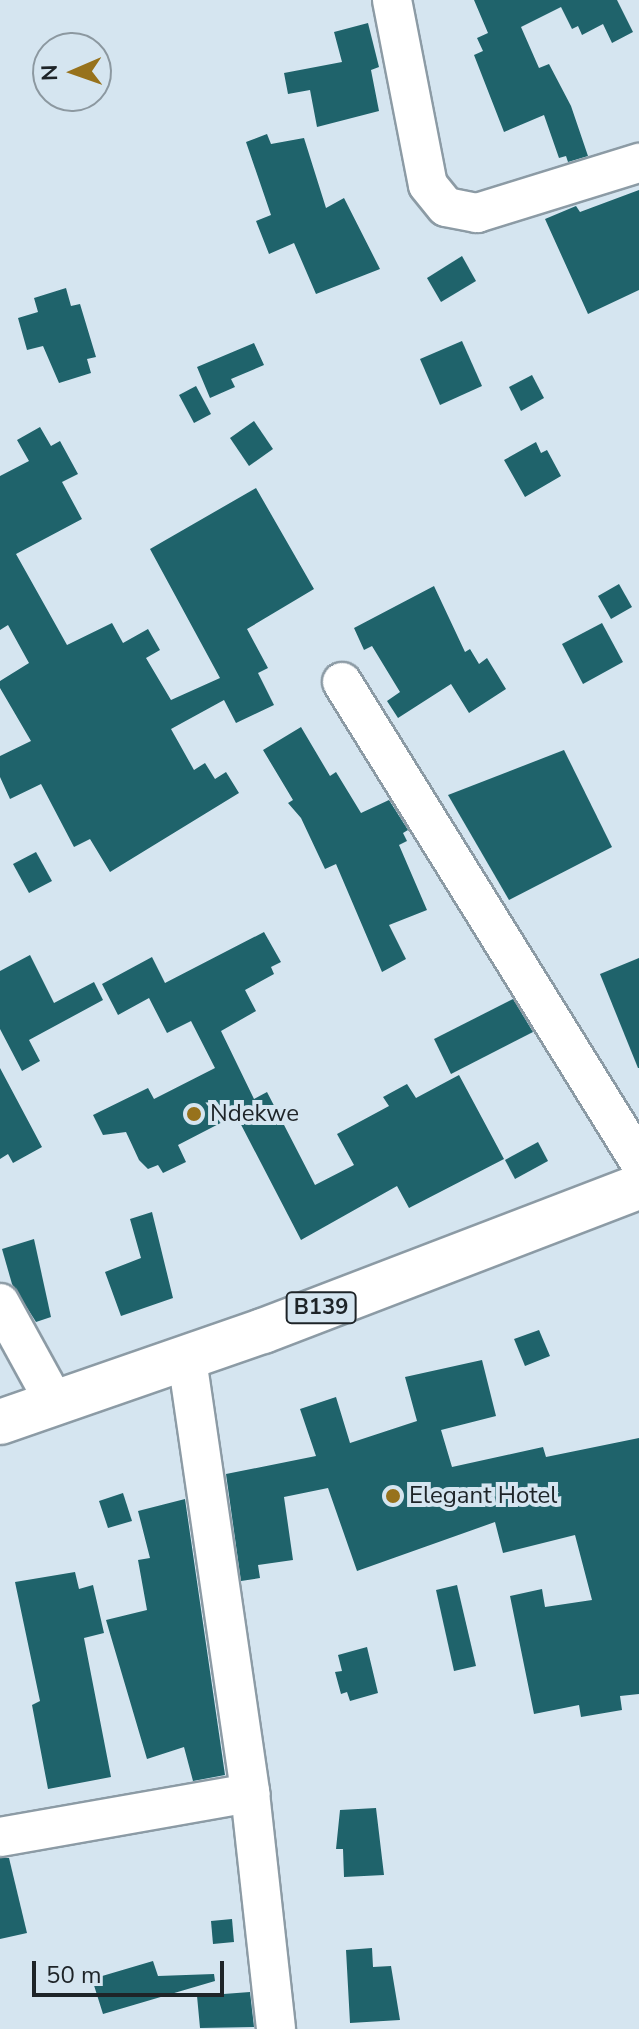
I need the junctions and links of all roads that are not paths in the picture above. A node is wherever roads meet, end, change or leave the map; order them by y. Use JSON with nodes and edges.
{"nodes":[{"id":1,"x":392,"y":0,"type":"edge"},
{"id":2,"x":639,"y":163,"type":"edge"},
{"id":3,"x":342,"y":682,"type":"dead end"},
{"id":4,"x":639,"y":1161,"type":"edge"},
{"id":5,"x":639,"y":1187,"type":"edge"},
{"id":6,"x":0,"y":1303,"type":"edge"},
{"id":7,"x":187,"y":1359,"type":"junction"},
{"id":8,"x":55,"y":1403,"type":"junction"},
{"id":9,"x":0,"y":1422,"type":"edge"},
{"id":10,"x":250,"y":1793,"type":"junction"},
{"id":11,"x":0,"y":1837,"type":"edge"},
{"id":12,"x":276,"y":2029,"type":"edge"}],
"edges":[{"from":1,"to":2,"type":"street"},
{"from":3,"to":4,"type":"street"},
{"from":5,"to":7,"type":"main road","number":"B139"},
{"from":6,"to":8,"type":"street"},
{"from":7,"to":8,"type":"main road","number":"B139"},
{"from":7,"to":10,"type":"street"},
{"from":8,"to":9,"type":"main road","number":"B139"},
{"from":10,"to":11,"type":"street"},
{"from":10,"to":12,"type":"street"}]}
